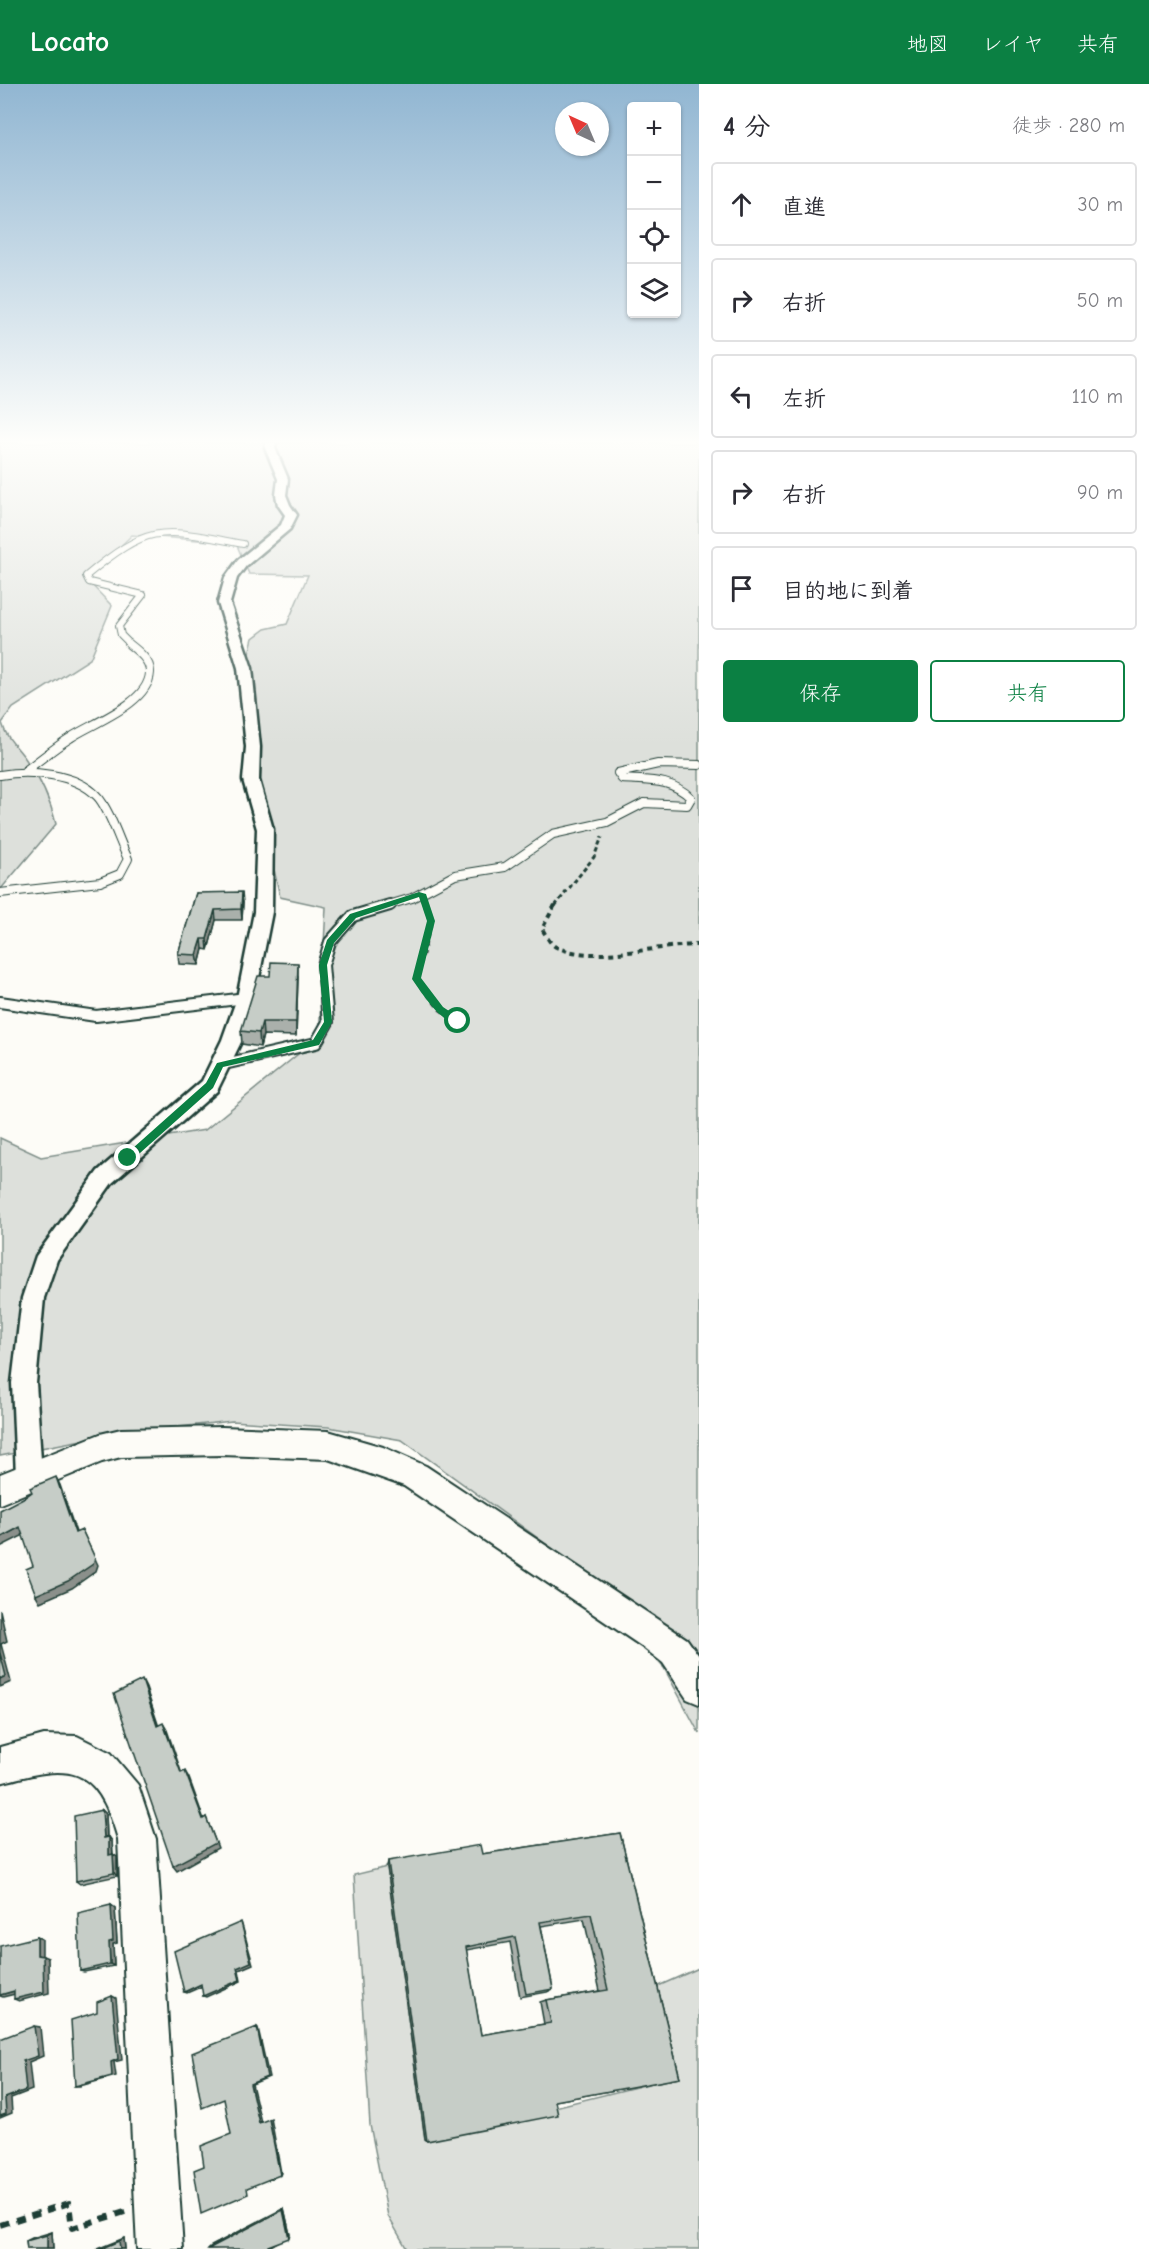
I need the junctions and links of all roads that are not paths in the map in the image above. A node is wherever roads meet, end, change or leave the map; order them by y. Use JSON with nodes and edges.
{"nodes":[{"id":1,"x":130,"y":544,"type":"edge"},
{"id":2,"x":265,"y":544,"type":"edge"},
{"id":3,"x":699,"y":765,"type":"edge"},
{"id":4,"x":25,"y":771,"type":"junction"},
{"id":5,"x":0,"y":775,"type":"edge"},
{"id":6,"x":0,"y":893,"type":"edge"},
{"id":7,"x":246,"y":998,"type":"junction"},
{"id":8,"x":0,"y":1002,"type":"edge"},
{"id":9,"x":220,"y":1065,"type":"junction"},
{"id":10,"x":28,"y":1476,"type":"junction"},
{"id":11,"x":0,"y":1489,"type":"edge"},
{"id":12,"x":699,"y":1687,"type":"edge"},
{"id":13,"x":0,"y":1765,"type":"edge"},
{"id":14,"x":160,"y":2249,"type":"edge"}],
"edges":[{"from":1,"to":4,"type":"lane"},
{"from":2,"to":7,"type":"street"},
{"from":3,"to":9,"type":"lane"},
{"from":4,"to":5,"type":"lane"},
{"from":4,"to":6,"type":"lane"},
{"from":7,"to":8,"type":"lane"},
{"from":7,"to":9,"type":"street"},
{"from":9,"to":10,"type":"street"},
{"from":10,"to":11,"type":"street"},
{"from":10,"to":12,"type":"street"},
{"from":13,"to":14,"type":"street"}]}
